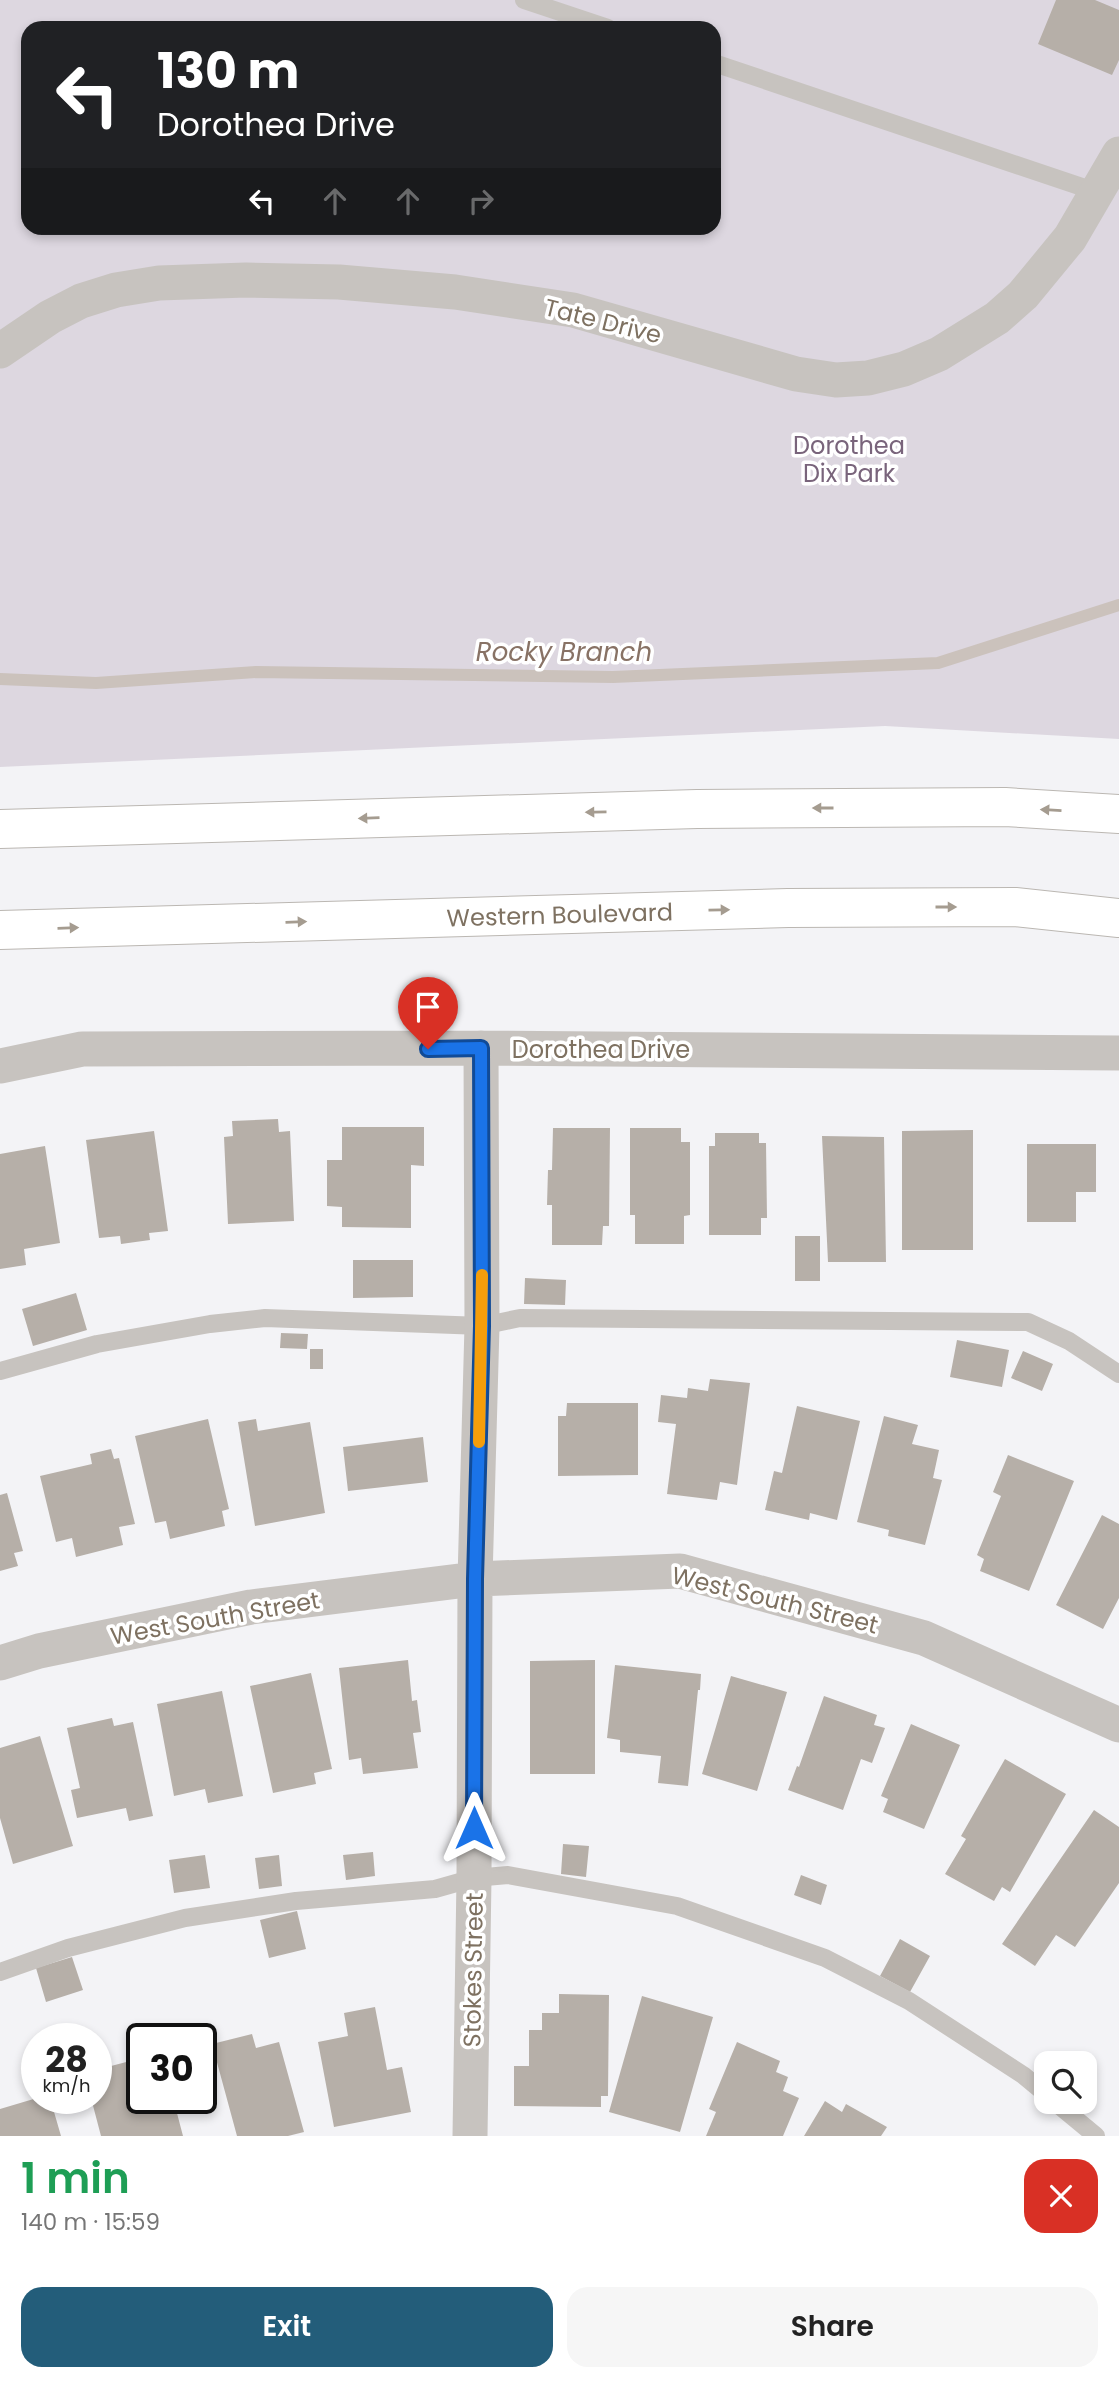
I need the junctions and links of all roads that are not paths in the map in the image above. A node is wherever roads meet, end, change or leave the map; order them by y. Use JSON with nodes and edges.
{"nodes":[{"id":1,"x":524,"y":0,"type":"edge"},
{"id":2,"x":587,"y":21,"type":"edge"},
{"id":3,"x":721,"y":65,"type":"edge"},
{"id":4,"x":1119,"y":154,"type":"edge"},
{"id":5,"x":1097,"y":192,"type":"junction"},
{"id":6,"x":0,"y":351,"type":"edge"},
{"id":7,"x":1119,"y":814,"type":"edge"},
{"id":8,"x":0,"y":829,"type":"edge"},
{"id":9,"x":1119,"y":918,"type":"edge"},
{"id":10,"x":0,"y":930,"type":"edge"},
{"id":11,"x":481,"y":1048,"type":"junction"},
{"id":12,"x":1119,"y":1052,"type":"edge"},
{"id":13,"x":0,"y":1066,"type":"edge"},
{"id":14,"x":482,"y":1326,"type":"junction"},
{"id":15,"x":0,"y":1371,"type":"edge"},
{"id":16,"x":1119,"y":1374,"type":"edge"},
{"id":17,"x":475,"y":1579,"type":"junction"},
{"id":18,"x":0,"y":1663,"type":"edge"},
{"id":19,"x":1119,"y":1725,"type":"edge"},
{"id":20,"x":474,"y":1878,"type":"junction"},
{"id":21,"x":0,"y":1972,"type":"edge"},
{"id":22,"x":1034,"y":2084,"type":"edge"},
{"id":23,"x":1069,"y":2114,"type":"edge"},
{"id":24,"x":470,"y":2136,"type":"edge"},
{"id":25,"x":1096,"y":2136,"type":"edge"}],
"edges":[{"from":1,"to":2,"type":"lane"},
{"from":3,"to":5,"type":"lane"},
{"from":4,"to":5,"type":"street","name":"Tate Drive"},
{"from":5,"to":6,"type":"street","name":"Tate Drive"},
{"from":7,"to":8,"type":"main road","one_way":true},
{"from":10,"to":9,"type":"main road","name":"Western Boulevard","one_way":true},
{"from":11,"to":12,"type":"street","name":"Dorothea Drive"},
{"from":11,"to":13,"type":"street","name":"Dorothea Drive"},
{"from":11,"to":14,"type":"street","name":"Stokes Street"},
{"from":14,"to":15,"type":"lane"},
{"from":14,"to":16,"type":"lane"},
{"from":14,"to":17,"type":"street","name":"Stokes Street"},
{"from":17,"to":18,"type":"street","name":"West South Street"},
{"from":17,"to":19,"type":"street","name":"West South Street"},
{"from":17,"to":20,"type":"street","name":"Stokes Street"},
{"from":20,"to":21,"type":"lane"},
{"from":20,"to":22,"type":"lane"},
{"from":20,"to":24,"type":"street","name":"Stokes Street"},
{"from":23,"to":25,"type":"lane"}]}
